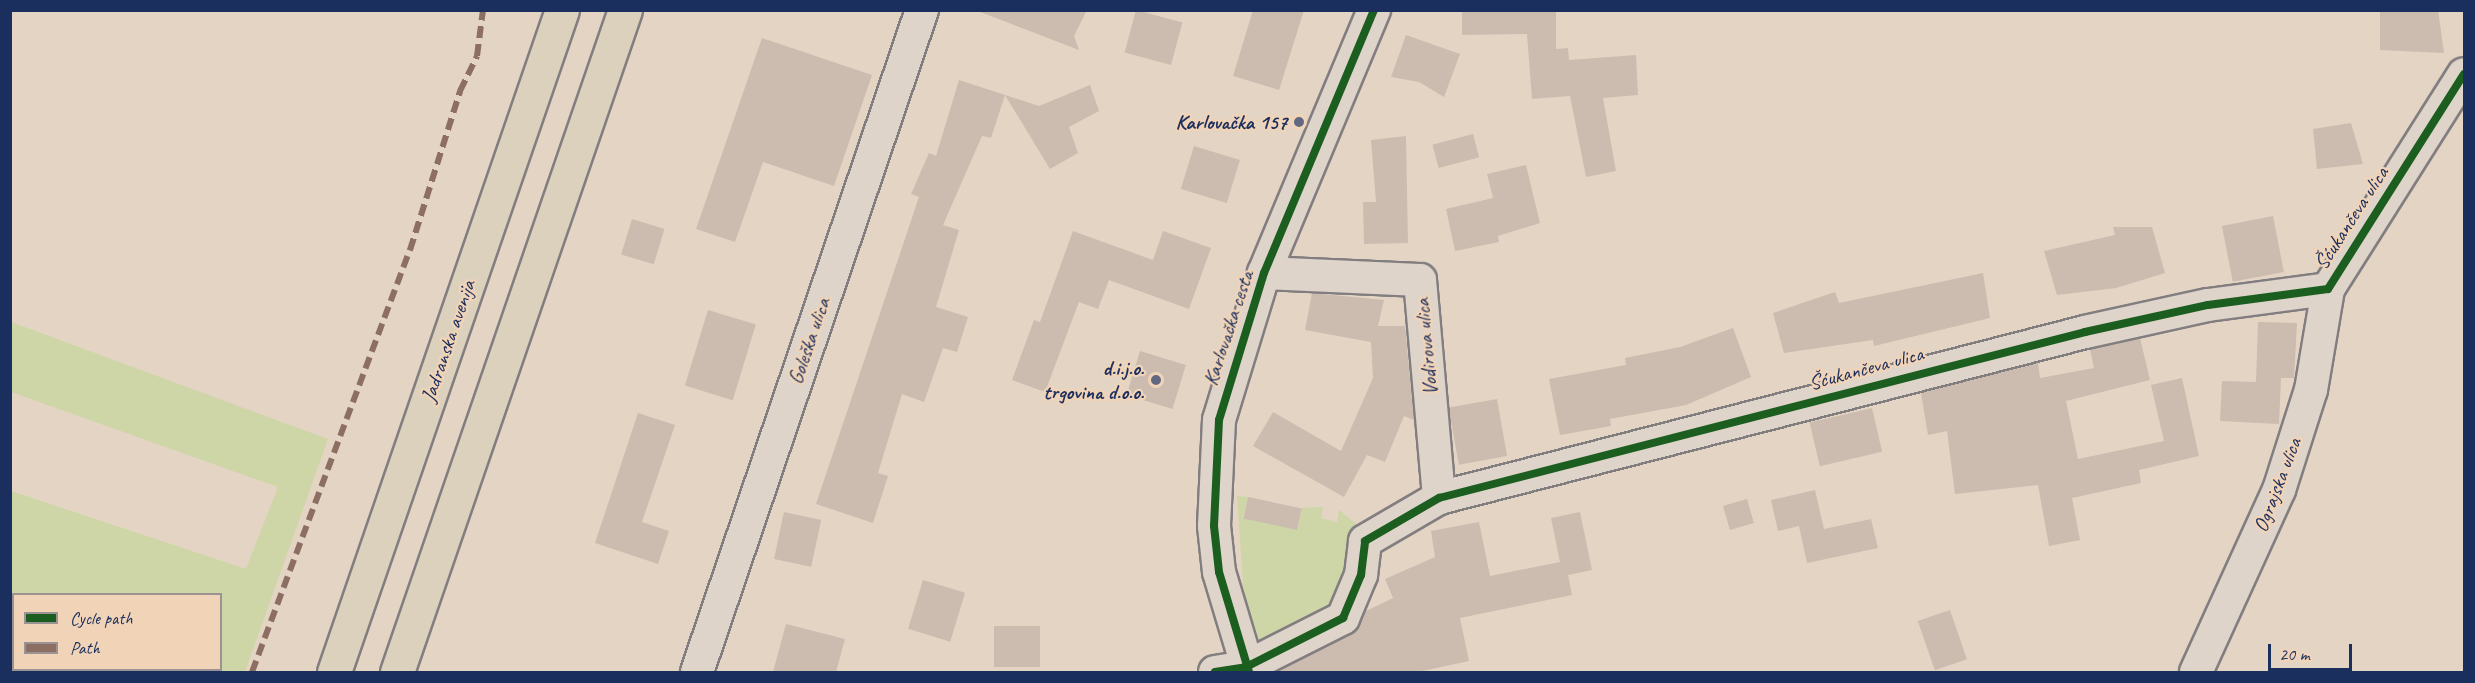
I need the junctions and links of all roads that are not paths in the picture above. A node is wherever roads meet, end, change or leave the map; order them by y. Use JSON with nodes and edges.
{"nodes":[{"id":1,"x":562,"y":10,"type":"edge"},
{"id":2,"x":625,"y":10,"type":"edge"},
{"id":3,"x":922,"y":10,"type":"edge"},
{"id":4,"x":1374,"y":10,"type":"edge"},
{"id":5,"x":2464,"y":74,"type":"edge"},
{"id":6,"x":1264,"y":273,"type":"junction"},
{"id":7,"x":2328,"y":289,"type":"junction"},
{"id":8,"x":1439,"y":498,"type":"junction"},
{"id":9,"x":1248,"y":670,"type":"edge"},
{"id":10,"x":334,"y":672,"type":"edge"},
{"id":11,"x":397,"y":672,"type":"edge"},
{"id":12,"x":697,"y":672,"type":"edge"},
{"id":13,"x":1215,"y":672,"type":"edge"},
{"id":14,"x":2196,"y":672,"type":"edge"}],
"edges":[{"from":1,"to":10,"type":"main road","name":"Jadranska avenija"},
{"from":2,"to":11,"type":"main road"},
{"from":3,"to":12,"type":"street","name":"Goleška ulica"},
{"from":4,"to":6,"type":"street","name":"Karlovačka cesta"},
{"from":5,"to":7,"type":"street","name":"Šćukančeva ulica"},
{"from":6,"to":8,"type":"street","name":"Vodirova ulica"},
{"from":6,"to":9,"type":"street","name":"Karlovačka cesta"},
{"from":7,"to":8,"type":"street","name":"Šćukančeva ulica"},
{"from":7,"to":14,"type":"street","name":"Ograjska ulica"},
{"from":8,"to":9,"type":"street","name":"Šćukančeva ulica"},
{"from":9,"to":13,"type":"street"}]}
